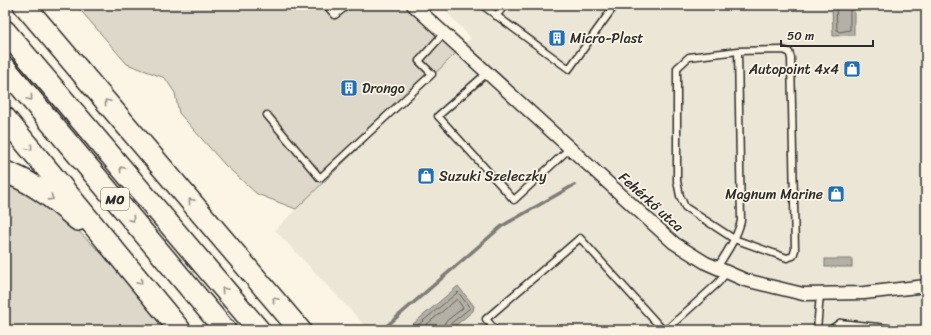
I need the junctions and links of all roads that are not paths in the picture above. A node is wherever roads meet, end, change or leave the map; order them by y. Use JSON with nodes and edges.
{"nodes":[{"id":1,"x":24,"y":5,"type":"edge"},
{"id":2,"x":326,"y":5,"type":"edge"},
{"id":3,"x":348,"y":5,"type":"edge"},
{"id":4,"x":413,"y":5,"type":"edge"},
{"id":5,"x":482,"y":5,"type":"edge"},
{"id":6,"x":505,"y":5,"type":"edge"},
{"id":7,"x":615,"y":5,"type":"edge"},
{"id":8,"x":496,"y":16,"type":"junction"},
{"id":9,"x":5,"y":31,"type":"edge"},
{"id":10,"x":444,"y":33,"type":"junction"},
{"id":11,"x":738,"y":51,"type":"junction"},
{"id":12,"x":5,"y":68,"type":"edge"},
{"id":13,"x":487,"y":73,"type":"junction"},
{"id":14,"x":267,"y":115,"type":"dead end"},
{"id":15,"x":5,"y":118,"type":"edge"},
{"id":16,"x":570,"y":148,"type":"junction"},
{"id":17,"x":5,"y":172,"type":"edge"},
{"id":18,"x":734,"y":240,"type":"junction"},
{"id":19,"x":115,"y":252,"type":"junction"},
{"id":20,"x":722,"y":270,"type":"junction"},
{"id":21,"x":926,"y":286,"type":"edge"},
{"id":22,"x":820,"y":294,"type":"junction"},
{"id":23,"x":840,"y":322,"type":"junction"},
{"id":24,"x":180,"y":330,"type":"edge"},
{"id":25,"x":225,"y":330,"type":"edge"},
{"id":26,"x":259,"y":330,"type":"edge"},
{"id":27,"x":300,"y":330,"type":"edge"},
{"id":28,"x":495,"y":330,"type":"edge"},
{"id":29,"x":663,"y":330,"type":"edge"},
{"id":30,"x":666,"y":330,"type":"edge"},
{"id":31,"x":817,"y":330,"type":"edge"},
{"id":32,"x":830,"y":330,"type":"edge"},
{"id":33,"x":839,"y":330,"type":"edge"},
{"id":34,"x":906,"y":330,"type":"edge"}],
"edges":[{"from":27,"to":1,"type":"highway","one_way":true},
{"from":2,"to":3,"type":"lane"},
{"from":4,"to":10,"type":"street","name":"Fehérkő utca"},
{"from":5,"to":8,"type":"lane"},
{"from":6,"to":8,"type":"lane"},
{"from":7,"to":8,"type":"lane"},
{"from":26,"to":9,"type":"highway","number":"M0","one_way":true},
{"from":10,"to":13,"type":"street","name":"Fehérkő utca"},
{"from":10,"to":14,"type":"lane"},
{"from":11,"to":18,"type":"lane"},
{"from":11,"to":18,"type":"lane"},
{"from":11,"to":18,"type":"lane"},
{"from":12,"to":25,"type":"highway","number":"M0","one_way":true},
{"from":13,"to":16,"type":"street","name":"Fehérkő utca"},
{"from":13,"to":16,"type":"lane"},
{"from":15,"to":19,"type":"highway","one_way":true},
{"from":16,"to":20,"type":"street","name":"Fehérkő utca"},
{"from":17,"to":19,"type":"highway","one_way":true},
{"from":18,"to":20,"type":"lane"},
{"from":19,"to":24,"type":"highway","one_way":true},
{"from":20,"to":22,"type":"street","name":"Fehérkő utca"},
{"from":20,"to":30,"type":"lane"},
{"from":21,"to":22,"type":"street","name":"Fehérkő utca"},
{"from":22,"to":31,"type":"lane"},
{"from":23,"to":32,"type":"lane"},
{"from":23,"to":33,"type":"lane"},
{"from":23,"to":34,"type":"lane"},
{"from":28,"to":29,"type":"lane"}]}
